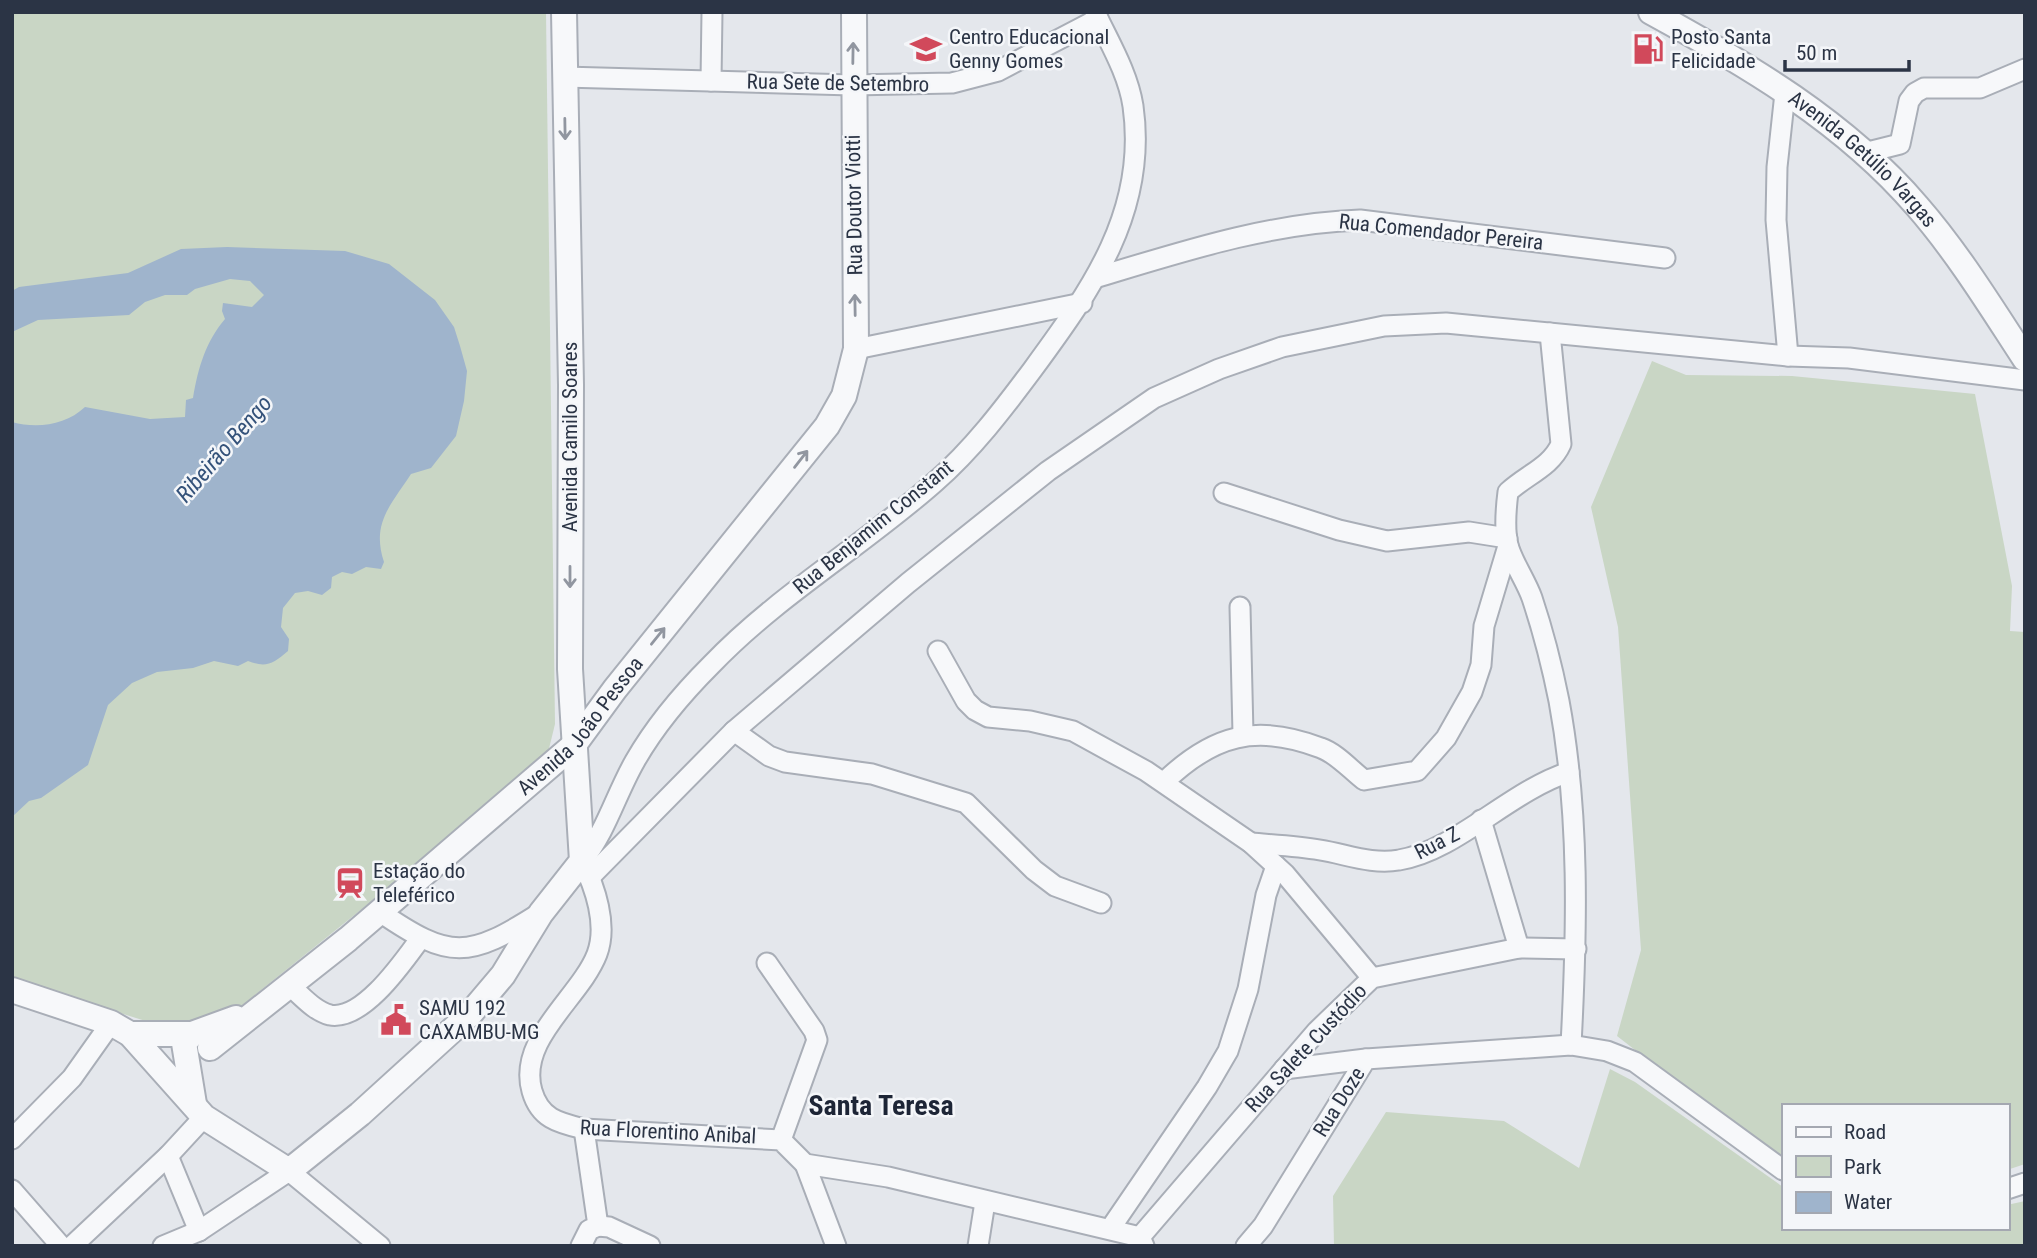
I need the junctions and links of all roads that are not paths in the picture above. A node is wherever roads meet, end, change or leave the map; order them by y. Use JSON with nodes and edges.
{"nodes":[{"id":1,"x":564,"y":12,"type":"edge"},
{"id":2,"x":712,"y":12,"type":"edge"},
{"id":3,"x":854,"y":12,"type":"edge"},
{"id":4,"x":1651,"y":12,"type":"edge"},
{"id":5,"x":1096,"y":16,"type":"edge"},
{"id":6,"x":2025,"y":69,"type":"edge"},
{"id":7,"x":564,"y":77,"type":"junction"},
{"id":8,"x":711,"y":81,"type":"junction"},
{"id":9,"x":852,"y":85,"type":"junction"},
{"id":10,"x":1785,"y":93,"type":"junction"},
{"id":11,"x":1864,"y":153,"type":"junction"},
{"id":12,"x":1665,"y":258,"type":"dead end"},
{"id":13,"x":1098,"y":276,"type":"junction"},
{"id":14,"x":1082,"y":303,"type":"junction"},
{"id":15,"x":1550,"y":333,"type":"junction"},
{"id":16,"x":856,"y":349,"type":"junction"},
{"id":17,"x":1788,"y":356,"type":"junction"},
{"id":18,"x":2025,"y":359,"type":"edge"},
{"id":19,"x":2025,"y":380,"type":"edge"},
{"id":20,"x":844,"y":396,"type":"joint"},
{"id":21,"x":1224,"y":494,"type":"dead end"},
{"id":22,"x":1508,"y":542,"type":"junction"},
{"id":23,"x":1240,"y":607,"type":"dead end"},
{"id":24,"x":938,"y":651,"type":"dead end"},
{"id":25,"x":570,"y":669,"type":"junction"},
{"id":26,"x":615,"y":689,"type":"junction"},
{"id":27,"x":734,"y":731,"type":"junction"},
{"id":28,"x":1243,"y":734,"type":"junction"},
{"id":29,"x":574,"y":746,"type":"junction"},
{"id":30,"x":1569,"y":772,"type":"junction"},
{"id":31,"x":1164,"y":782,"type":"junction"},
{"id":32,"x":1481,"y":820,"type":"junction"},
{"id":33,"x":1251,"y":843,"type":"junction"},
{"id":34,"x":1303,"y":848,"type":"junction"},
{"id":35,"x":586,"y":869,"type":"junction"},
{"id":36,"x":1280,"y":870,"type":"junction"},
{"id":37,"x":1101,"y":903,"type":"dead end"},
{"id":38,"x":380,"y":912,"type":"junction"},
{"id":39,"x":541,"y":913,"type":"junction"},
{"id":40,"x":420,"y":939,"type":"junction"},
{"id":41,"x":1519,"y":948,"type":"junction"},
{"id":42,"x":1576,"y":949,"type":"junction"},
{"id":43,"x":767,"y":963,"type":"dead end"},
{"id":44,"x":1371,"y":978,"type":"junction"},
{"id":45,"x":290,"y":986,"type":"junction"},
{"id":46,"x":12,"y":990,"type":"edge"},
{"id":47,"x":121,"y":1028,"type":"junction"},
{"id":48,"x":1571,"y":1045,"type":"junction"},
{"id":49,"x":195,"y":1047,"type":"junction"},
{"id":50,"x":1366,"y":1059,"type":"junction"},
{"id":51,"x":156,"y":1063,"type":"junction"},
{"id":52,"x":1284,"y":1069,"type":"junction"},
{"id":53,"x":199,"y":1111,"type":"junction"},
{"id":54,"x":584,"y":1129,"type":"junction"},
{"id":55,"x":12,"y":1139,"type":"edge"},
{"id":56,"x":781,"y":1140,"type":"junction"},
{"id":57,"x":168,"y":1156,"type":"junction"},
{"id":58,"x":805,"y":1164,"type":"junction"},
{"id":59,"x":1782,"y":1169,"type":"edge"},
{"id":60,"x":289,"y":1171,"type":"junction"},
{"id":61,"x":12,"y":1190,"type":"edge"},
{"id":62,"x":985,"y":1202,"type":"junction"},
{"id":63,"x":598,"y":1226,"type":"junction"},
{"id":64,"x":1110,"y":1229,"type":"junction"},
{"id":65,"x":199,"y":1231,"type":"junction"},
{"id":66,"x":1142,"y":1241,"type":"edge"},
{"id":67,"x":165,"y":1245,"type":"edge"},
{"id":68,"x":61,"y":1246,"type":"edge"},
{"id":69,"x":72,"y":1246,"type":"edge"},
{"id":70,"x":380,"y":1246,"type":"edge"},
{"id":71,"x":581,"y":1246,"type":"edge"},
{"id":72,"x":650,"y":1246,"type":"edge"},
{"id":73,"x":836,"y":1246,"type":"edge"},
{"id":74,"x":978,"y":1246,"type":"edge"},
{"id":75,"x":1246,"y":1246,"type":"edge"}],
"edges":[{"from":1,"to":7,"type":"street","name":"Avenida Camilo Soares"},
{"from":2,"to":8,"type":"street"},
{"from":9,"to":3,"type":"street","name":"Rua Doutor Viotti","one_way":true},
{"from":4,"to":10,"type":"street","name":"Avenida Getúlio Vargas"},
{"from":5,"to":9,"type":"street","name":"Rua Sete de Setembro"},
{"from":5,"to":13,"type":"street","name":"Rua Benjamim Constant"},
{"from":6,"to":11,"type":"street"},
{"from":7,"to":8,"type":"street","name":"Rua Sete de Setembro"},
{"from":7,"to":25,"type":"street","name":"Avenida Camilo Soares","one_way":true},
{"from":8,"to":9,"type":"street","name":"Rua Sete de Setembro"},
{"from":16,"to":9,"type":"street","name":"Rua Doutor Viotti","one_way":true},
{"from":10,"to":11,"type":"street","name":"Avenida Getúlio Vargas"},
{"from":10,"to":17,"type":"street"},
{"from":11,"to":18,"type":"street","name":"Avenida Getúlio Vargas"},
{"from":12,"to":13,"type":"street","name":"Rua Comendador Pereira"},
{"from":13,"to":14,"type":"street","name":"Rua Benjamim Constant"},
{"from":14,"to":16,"type":"street"},
{"from":14,"to":35,"type":"street","name":"Rua Benjamim Constant"},
{"from":15,"to":17,"type":"street"},
{"from":15,"to":22,"type":"street"},
{"from":15,"to":27,"type":"street"},
{"from":16,"to":20,"type":"street","name":"Rua Doutor Viotti"},
{"from":17,"to":19,"type":"street"},
{"from":26,"to":20,"type":"street","name":"Avenida João Pessoa","one_way":true},
{"from":21,"to":22,"type":"street"},
{"from":22,"to":28,"type":"street"},
{"from":22,"to":30,"type":"street"},
{"from":23,"to":28,"type":"street"},
{"from":24,"to":31,"type":"street"},
{"from":25,"to":26,"type":"street"},
{"from":25,"to":29,"type":"street","name":"Avenida Camilo Soares"},
{"from":26,"to":29,"type":"street","name":"Avenida João Pessoa"},
{"from":27,"to":35,"type":"street"},
{"from":27,"to":37,"type":"street"},
{"from":28,"to":31,"type":"street"},
{"from":29,"to":35,"type":"street","name":"Avenida Camilo Soares"},
{"from":29,"to":38,"type":"street","name":"Avenida João Pessoa"},
{"from":30,"to":32,"type":"street","name":"Rua Z"},
{"from":30,"to":42,"type":"street"},
{"from":31,"to":33,"type":"street"},
{"from":32,"to":34,"type":"street","name":"Rua Z"},
{"from":32,"to":41,"type":"street"},
{"from":33,"to":34,"type":"street","name":"Rua Z"},
{"from":33,"to":36,"type":"street"},
{"from":34,"to":36,"type":"street"},
{"from":35,"to":39,"type":"street"},
{"from":35,"to":54,"type":"street","name":"Rua Florentino Anibal"},
{"from":36,"to":44,"type":"street"},
{"from":36,"to":64,"type":"street"},
{"from":38,"to":40,"type":"street"},
{"from":38,"to":45,"type":"street","name":"Avenida João Pessoa"},
{"from":39,"to":40,"type":"street"},
{"from":39,"to":60,"type":"street"},
{"from":40,"to":45,"type":"street"},
{"from":41,"to":42,"type":"street","name":"Rua Salete Custódio"},
{"from":41,"to":44,"type":"street","name":"Rua Salete Custódio"},
{"from":42,"to":48,"type":"street"},
{"from":43,"to":56,"type":"street"},
{"from":44,"to":52,"type":"street","name":"Rua Salete Custódio"},
{"from":45,"to":49,"type":"street","name":"Avenida João Pessoa"},
{"from":46,"to":47,"type":"street"},
{"from":47,"to":49,"type":"street"},
{"from":47,"to":51,"type":"street"},
{"from":47,"to":55,"type":"street"},
{"from":48,"to":50,"type":"street","name":"Rua Doze"},
{"from":48,"to":59,"type":"street","name":"Rua Doze"},
{"from":49,"to":51,"type":"street","name":"Avenida João Pessoa"},
{"from":49,"to":53,"type":"street"},
{"from":50,"to":52,"type":"street"},
{"from":50,"to":75,"type":"street","name":"Rua Doze"},
{"from":51,"to":53,"type":"street"},
{"from":52,"to":66,"type":"street","name":"Rua Salete Custódio"},
{"from":53,"to":57,"type":"street"},
{"from":53,"to":60,"type":"street"},
{"from":54,"to":56,"type":"street","name":"Rua Florentino Anibal"},
{"from":54,"to":63,"type":"street"},
{"from":56,"to":58,"type":"street","name":"Rua Florentino Anibal"},
{"from":57,"to":65,"type":"street"},
{"from":57,"to":69,"type":"street"},
{"from":58,"to":62,"type":"street"},
{"from":58,"to":73,"type":"street"},
{"from":60,"to":65,"type":"street"},
{"from":60,"to":70,"type":"street"},
{"from":61,"to":68,"type":"street"},
{"from":62,"to":64,"type":"street"},
{"from":62,"to":74,"type":"street"},
{"from":63,"to":71,"type":"street"},
{"from":63,"to":72,"type":"street"},
{"from":64,"to":66,"type":"street"},
{"from":65,"to":67,"type":"street"}]}
